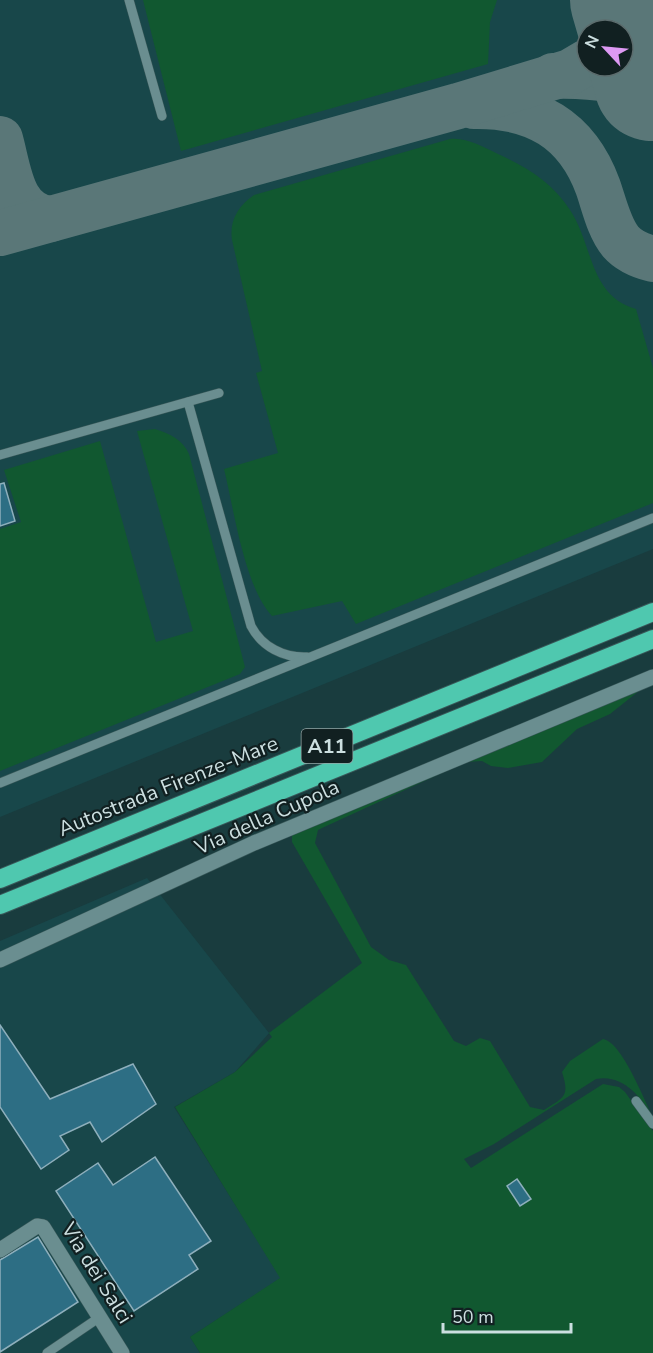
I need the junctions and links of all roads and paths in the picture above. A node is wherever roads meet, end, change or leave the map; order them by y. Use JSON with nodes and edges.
{"nodes":[{"id":1,"x":129,"y":0,"type":"edge"},
{"id":2,"x":162,"y":116,"type":"dead end"},
{"id":3,"x":219,"y":393,"type":"dead end"},
{"id":4,"x":188,"y":402,"type":"junction"},
{"id":5,"x":0,"y":455,"type":"edge"},
{"id":6,"x":653,"y":518,"type":"edge"},
{"id":7,"x":653,"y":612,"type":"edge"},
{"id":8,"x":653,"y":639,"type":"edge"},
{"id":9,"x":312,"y":657,"type":"junction"},
{"id":10,"x":653,"y":677,"type":"edge"},
{"id":11,"x":0,"y":783,"type":"edge"},
{"id":12,"x":0,"y":879,"type":"edge"},
{"id":13,"x":0,"y":905,"type":"edge"},
{"id":14,"x":0,"y":960,"type":"edge"},
{"id":15,"x":636,"y":1101,"type":"dead end"},
{"id":16,"x":653,"y":1124,"type":"edge"},
{"id":17,"x":0,"y":1250,"type":"edge"},
{"id":18,"x":100,"y":1317,"type":"junction"},
{"id":19,"x":46,"y":1353,"type":"edge"},
{"id":20,"x":122,"y":1353,"type":"edge"}],
"edges":[{"from":1,"to":2,"type":"lane"},
{"from":3,"to":4,"type":"lane"},
{"from":4,"to":5,"type":"lane"},
{"from":4,"to":9,"type":"lane"},
{"from":6,"to":9,"type":"lane"},
{"from":7,"to":12,"type":"highway","name":"Autostrada Firenze-Mare","number":"A11"},
{"from":8,"to":13,"type":"highway","number":"A11"},
{"from":9,"to":11,"type":"lane"},
{"from":10,"to":14,"type":"street","name":"Via della Cupola"},
{"from":15,"to":16,"type":"lane"},
{"from":17,"to":18,"type":"street","name":"Via dei Salci"},
{"from":18,"to":19,"type":"lane"},
{"from":18,"to":20,"type":"street","name":"Via dei Salci"}]}
